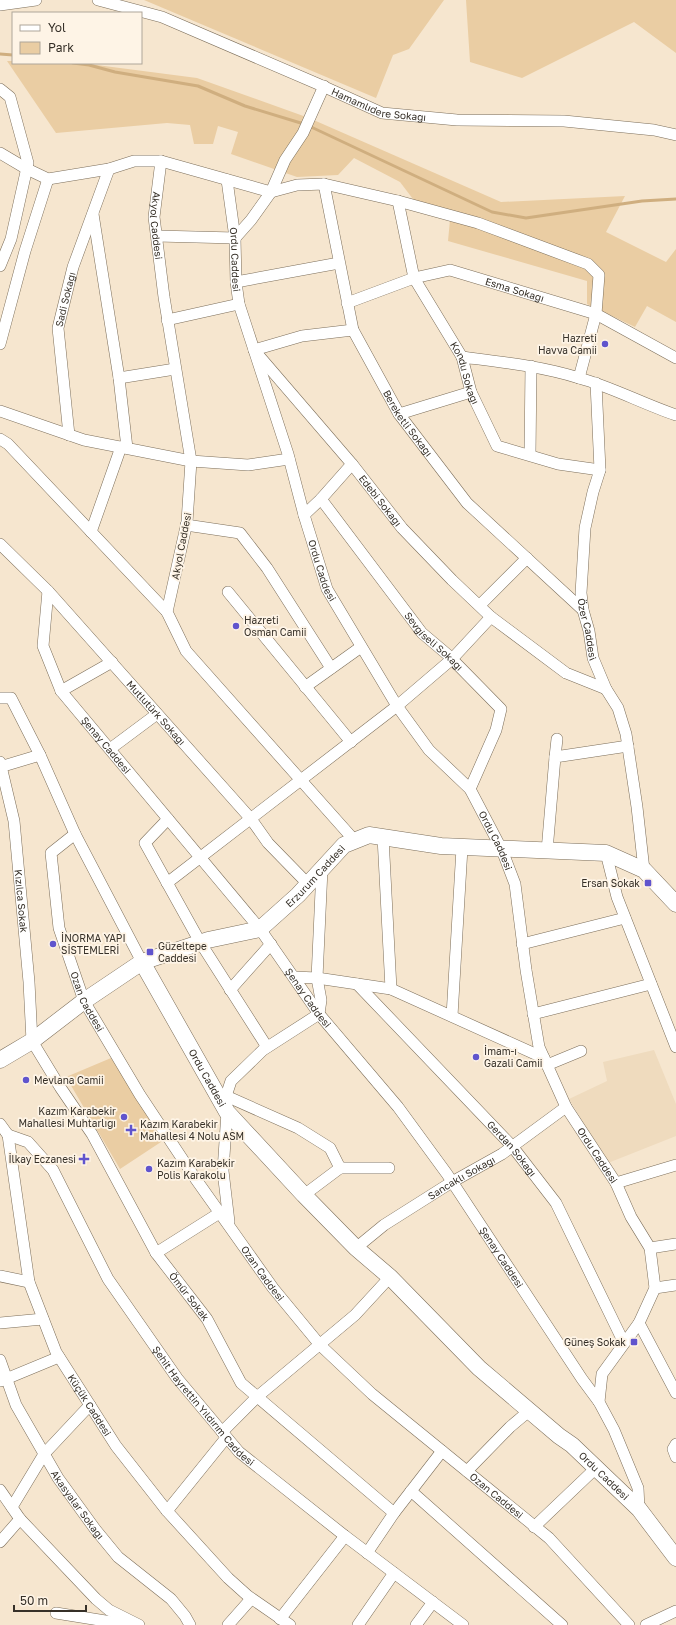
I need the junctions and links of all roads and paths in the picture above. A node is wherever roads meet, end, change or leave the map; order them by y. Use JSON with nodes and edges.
{"nodes":[{"id":1,"x":36,"y":0,"type":"edge"},
{"id":2,"x":98,"y":0,"type":"edge"},
{"id":3,"x":0,"y":4,"type":"edge"},
{"id":4,"x":324,"y":86,"type":"junction"},
{"id":5,"x":0,"y":89,"type":"edge"},
{"id":6,"x":676,"y":135,"type":"edge"},
{"id":7,"x":0,"y":153,"type":"edge"},
{"id":8,"x":161,"y":161,"type":"junction"},
{"id":9,"x":27,"y":169,"type":"junction"},
{"id":10,"x":109,"y":169,"type":"junction"},
{"id":11,"x":48,"y":179,"type":"junction"},
{"id":12,"x":227,"y":180,"type":"junction"},
{"id":13,"x":324,"y":184,"type":"junction"},
{"id":14,"x":271,"y":192,"type":"junction"},
{"id":15,"x":398,"y":201,"type":"junction"},
{"id":16,"x":93,"y":213,"type":"junction"},
{"id":17,"x":157,"y":236,"type":"junction"},
{"id":18,"x":235,"y":238,"type":"junction"},
{"id":19,"x":339,"y":263,"type":"junction"},
{"id":20,"x":0,"y":266,"type":"edge"},
{"id":21,"x":414,"y":278,"type":"junction"},
{"id":22,"x":236,"y":282,"type":"junction"},
{"id":23,"x":347,"y":303,"type":"junction"},
{"id":24,"x":238,"y":304,"type":"junction"},
{"id":25,"x":596,"y":314,"type":"junction"},
{"id":26,"x":167,"y":320,"type":"junction"},
{"id":27,"x":353,"y":330,"type":"junction"},
{"id":28,"x":0,"y":344,"type":"edge"},
{"id":29,"x":254,"y":350,"type":"junction"},
{"id":30,"x":462,"y":357,"type":"junction"},
{"id":31,"x":676,"y":358,"type":"edge"},
{"id":32,"x":531,"y":366,"type":"junction"},
{"id":33,"x":175,"y":369,"type":"junction"},
{"id":34,"x":119,"y":378,"type":"junction"},
{"id":35,"x":579,"y":378,"type":"junction"},
{"id":36,"x":596,"y":383,"type":"junction"},
{"id":37,"x":471,"y":392,"type":"junction"},
{"id":38,"x":0,"y":412,"type":"edge"},
{"id":39,"x":399,"y":414,"type":"junction"},
{"id":40,"x":676,"y":415,"type":"edge"},
{"id":41,"x":69,"y":435,"type":"junction"},
{"id":42,"x":0,"y":438,"type":"edge"},
{"id":43,"x":124,"y":448,"type":"junction"},
{"id":44,"x":530,"y":455,"type":"junction"},
{"id":45,"x":289,"y":460,"type":"junction"},
{"id":46,"x":191,"y":461,"type":"junction"},
{"id":47,"x":352,"y":464,"type":"junction"},
{"id":48,"x":600,"y":470,"type":"junction"},
{"id":49,"x":321,"y":499,"type":"junction"},
{"id":50,"x":304,"y":515,"type":"junction"},
{"id":51,"x":186,"y":525,"type":"junction"},
{"id":52,"x":91,"y":532,"type":"junction"},
{"id":53,"x":0,"y":544,"type":"edge"},
{"id":54,"x":526,"y":558,"type":"junction"},
{"id":55,"x":48,"y":591,"type":"junction"},
{"id":56,"x":228,"y":592,"type":"dead end"},
{"id":57,"x":480,"y":606,"type":"junction"},
{"id":58,"x":583,"y":610,"type":"junction"},
{"id":59,"x":166,"y":612,"type":"junction"},
{"id":60,"x":491,"y":617,"type":"junction"},
{"id":61,"x":361,"y":647,"type":"junction"},
{"id":62,"x":452,"y":659,"type":"junction"},
{"id":63,"x":112,"y":662,"type":"junction"},
{"id":64,"x":331,"y":668,"type":"junction"},
{"id":65,"x":305,"y":687,"type":"junction"},
{"id":66,"x":606,"y":690,"type":"junction"},
{"id":67,"x":61,"y":691,"type":"junction"},
{"id":68,"x":0,"y":698,"type":"edge"},
{"id":69,"x":397,"y":706,"type":"junction"},
{"id":70,"x":157,"y":714,"type":"junction"},
{"id":71,"x":557,"y":739,"type":"dead end"},
{"id":72,"x":351,"y":742,"type":"junction"},
{"id":73,"x":628,"y":746,"type":"junction"},
{"id":74,"x":110,"y":749,"type":"junction"},
{"id":75,"x":40,"y":755,"type":"junction"},
{"id":76,"x":555,"y":757,"type":"junction"},
{"id":77,"x":1,"y":765,"type":"edge"},
{"id":78,"x":301,"y":780,"type":"junction"},
{"id":79,"x":470,"y":789,"type":"junction"},
{"id":80,"x":168,"y":819,"type":"junction"},
{"id":81,"x":250,"y":819,"type":"junction"},
{"id":82,"x":75,"y":834,"type":"junction"},
{"id":83,"x":383,"y":838,"type":"junction"},
{"id":84,"x":355,"y":841,"type":"junction"},
{"id":85,"x":462,"y":848,"type":"junction"},
{"id":86,"x":502,"y":850,"type":"junction"},
{"id":87,"x":547,"y":851,"type":"junction"},
{"id":88,"x":606,"y":853,"type":"junction"},
{"id":89,"x":201,"y":858,"type":"junction"},
{"id":90,"x":322,"y":869,"type":"junction"},
{"id":91,"x":644,"y":870,"type":"junction"},
{"id":92,"x":168,"y":883,"type":"junction"},
{"id":93,"x":308,"y":884,"type":"junction"},
{"id":94,"x":676,"y":904,"type":"edge"},
{"id":95,"x":625,"y":918,"type":"junction"},
{"id":96,"x":260,"y":929,"type":"junction"},
{"id":97,"x":200,"y":942,"type":"junction"},
{"id":98,"x":271,"y":944,"type":"junction"},
{"id":99,"x":522,"y":944,"type":"junction"},
{"id":100,"x":142,"y":962,"type":"junction"},
{"id":101,"x":294,"y":977,"type":"junction"},
{"id":102,"x":317,"y":978,"type":"junction"},
{"id":103,"x":357,"y":984,"type":"junction"},
{"id":104,"x":651,"y":984,"type":"junction"},
{"id":105,"x":391,"y":989,"type":"junction"},
{"id":106,"x":230,"y":990,"type":"junction"},
{"id":107,"x":84,"y":1001,"type":"junction"},
{"id":108,"x":319,"y":1014,"type":"junction"},
{"id":109,"x":533,"y":1014,"type":"junction"},
{"id":110,"x":452,"y":1016,"type":"junction"},
{"id":111,"x":32,"y":1041,"type":"junction"},
{"id":112,"x":267,"y":1047,"type":"junction"},
{"id":113,"x":676,"y":1047,"type":"edge"},
{"id":114,"x":581,"y":1051,"type":"dead end"},
{"id":115,"x":0,"y":1060,"type":"edge"},
{"id":116,"x":545,"y":1061,"type":"junction"},
{"id":117,"x":227,"y":1104,"type":"junction"},
{"id":118,"x":566,"y":1107,"type":"junction"},
{"id":119,"x":0,"y":1124,"type":"edge"},
{"id":120,"x":8,"y":1135,"type":"junction"},
{"id":121,"x":512,"y":1146,"type":"junction"},
{"id":122,"x":676,"y":1166,"type":"edge"},
{"id":123,"x":340,"y":1168,"type":"junction"},
{"id":124,"x":389,"y":1168,"type":"dead end"},
{"id":125,"x":452,"y":1182,"type":"junction"},
{"id":126,"x":616,"y":1183,"type":"junction"},
{"id":127,"x":304,"y":1195,"type":"junction"},
{"id":128,"x":221,"y":1212,"type":"junction"},
{"id":129,"x":230,"y":1227,"type":"junction"},
{"id":130,"x":676,"y":1244,"type":"edge"},
{"id":131,"x":356,"y":1248,"type":"junction"},
{"id":132,"x":650,"y":1248,"type":"junction"},
{"id":133,"x":156,"y":1253,"type":"junction"},
{"id":134,"x":0,"y":1276,"type":"edge"},
{"id":135,"x":390,"y":1277,"type":"junction"},
{"id":136,"x":29,"y":1282,"type":"junction"},
{"id":137,"x":676,"y":1285,"type":"edge"},
{"id":138,"x":655,"y":1288,"type":"junction"},
{"id":139,"x":43,"y":1319,"type":"junction"},
{"id":140,"x":0,"y":1323,"type":"edge"},
{"id":141,"x":639,"y":1323,"type":"junction"},
{"id":142,"x":624,"y":1343,"type":"junction"},
{"id":143,"x":320,"y":1345,"type":"junction"},
{"id":144,"x":59,"y":1356,"type":"junction"},
{"id":145,"x":0,"y":1360,"type":"edge"},
{"id":146,"x":3,"y":1380,"type":"edge"},
{"id":147,"x":676,"y":1393,"type":"edge"},
{"id":148,"x":257,"y":1397,"type":"junction"},
{"id":149,"x":599,"y":1402,"type":"junction"},
{"id":150,"x":90,"y":1405,"type":"junction"},
{"id":151,"x":529,"y":1411,"type":"junction"},
{"id":152,"x":224,"y":1435,"type":"junction"},
{"id":153,"x":676,"y":1444,"type":"edge"},
{"id":154,"x":442,"y":1451,"type":"junction"},
{"id":155,"x":44,"y":1454,"type":"junction"},
{"id":156,"x":676,"y":1457,"type":"edge"},
{"id":157,"x":596,"y":1468,"type":"junction"},
{"id":158,"x":467,"y":1471,"type":"junction"},
{"id":159,"x":0,"y":1490,"type":"edge"},
{"id":160,"x":411,"y":1491,"type":"junction"},
{"id":161,"x":12,"y":1508,"type":"junction"},
{"id":162,"x":639,"y":1510,"type":"junction"},
{"id":163,"x":167,"y":1511,"type":"junction"},
{"id":164,"x":394,"y":1512,"type":"junction"},
{"id":165,"x":20,"y":1519,"type":"junction"},
{"id":166,"x":534,"y":1527,"type":"junction"},
{"id":167,"x":345,"y":1536,"type":"junction"},
{"id":168,"x":0,"y":1542,"type":"edge"},
{"id":169,"x":367,"y":1552,"type":"junction"},
{"id":170,"x":676,"y":1558,"type":"edge"},
{"id":171,"x":394,"y":1573,"type":"junction"},
{"id":172,"x":251,"y":1599,"type":"junction"},
{"id":173,"x":433,"y":1602,"type":"junction"},
{"id":174,"x":676,"y":1612,"type":"edge"},
{"id":175,"x":56,"y":1613,"type":"dead end"},
{"id":176,"x":280,"y":1619,"type":"junction"},
{"id":177,"x":130,"y":1625,"type":"edge"},
{"id":178,"x":139,"y":1625,"type":"edge"},
{"id":179,"x":190,"y":1625,"type":"edge"},
{"id":180,"x":228,"y":1625,"type":"edge"},
{"id":181,"x":290,"y":1625,"type":"edge"},
{"id":182,"x":358,"y":1625,"type":"edge"},
{"id":183,"x":416,"y":1625,"type":"edge"},
{"id":184,"x":463,"y":1625,"type":"edge"},
{"id":185,"x":562,"y":1625,"type":"edge"},
{"id":186,"x":629,"y":1625,"type":"edge"},
{"id":187,"x":646,"y":1625,"type":"edge"}],
"edges":[{"from":1,"to":3,"type":"street"},
{"from":2,"to":4,"type":"street","name":"Hamamlıdere Sokağı"},
{"from":4,"to":6,"type":"street","name":"Hamamlıdere Sokağı"},
{"from":4,"to":14,"type":"street"},
{"from":5,"to":9,"type":"street"},
{"from":7,"to":9,"type":"street"},
{"from":8,"to":10,"type":"street"},
{"from":8,"to":12,"type":"street"},
{"from":8,"to":17,"type":"street","name":"Akyol Caddesi"},
{"from":9,"to":11,"type":"street"},
{"from":9,"to":20,"type":"street"},
{"from":10,"to":11,"type":"street"},
{"from":10,"to":16,"type":"street","name":"Sadi Sokağı"},
{"from":11,"to":28,"type":"street"},
{"from":12,"to":14,"type":"street"},
{"from":12,"to":18,"type":"street","name":"Ordu Caddesi"},
{"from":13,"to":14,"type":"street"},
{"from":13,"to":15,"type":"street"},
{"from":13,"to":19,"type":"street","name":"Bereketli Sokağı"},
{"from":14,"to":18,"type":"street"},
{"from":15,"to":21,"type":"street","name":"Kondu Sokağı"},
{"from":15,"to":25,"type":"street"},
{"from":16,"to":34,"type":"street"},
{"from":16,"to":41,"type":"street","name":"Sadi Sokağı"},
{"from":17,"to":18,"type":"street"},
{"from":17,"to":26,"type":"street","name":"Akyol Caddesi"},
{"from":18,"to":22,"type":"street","name":"Ordu Caddesi"},
{"from":19,"to":22,"type":"street"},
{"from":19,"to":23,"type":"street","name":"Bereketli Sokağı"},
{"from":21,"to":23,"type":"street","name":"Esma Sokağı"},
{"from":21,"to":25,"type":"street","name":"Esma Sokağı"},
{"from":21,"to":30,"type":"street","name":"Kondu Sokağı"},
{"from":22,"to":24,"type":"street","name":"Ordu Caddesi"},
{"from":23,"to":27,"type":"street","name":"Bereketli Sokağı"},
{"from":24,"to":26,"type":"street"},
{"from":24,"to":29,"type":"street","name":"Ordu Caddesi"},
{"from":25,"to":31,"type":"street","name":"Esma Sokağı"},
{"from":25,"to":35,"type":"street"},
{"from":26,"to":33,"type":"street","name":"Akyol Caddesi"},
{"from":27,"to":29,"type":"street"},
{"from":27,"to":39,"type":"street","name":"Bereketli Sokağı"},
{"from":29,"to":45,"type":"street","name":"Ordu Caddesi"},
{"from":29,"to":47,"type":"street","name":"Edebi Sokağı"},
{"from":30,"to":32,"type":"street"},
{"from":30,"to":37,"type":"street","name":"Kondu Sokağı"},
{"from":32,"to":35,"type":"street"},
{"from":32,"to":44,"type":"street"},
{"from":33,"to":34,"type":"street"},
{"from":33,"to":46,"type":"street","name":"Akyol Caddesi"},
{"from":34,"to":43,"type":"street"},
{"from":35,"to":36,"type":"street"},
{"from":36,"to":40,"type":"street"},
{"from":36,"to":48,"type":"street","name":"Özer Caddesi"},
{"from":37,"to":39,"type":"street"},
{"from":37,"to":44,"type":"street","name":"Kondu Sokağı"},
{"from":38,"to":41,"type":"street"},
{"from":39,"to":54,"type":"street","name":"Bereketli Sokağı"},
{"from":41,"to":43,"type":"street"},
{"from":42,"to":52,"type":"street"},
{"from":43,"to":46,"type":"street"},
{"from":43,"to":52,"type":"street"},
{"from":44,"to":48,"type":"street","name":"Kondu Sokağı"},
{"from":45,"to":46,"type":"street"},
{"from":45,"to":50,"type":"street","name":"Ordu Caddesi"},
{"from":46,"to":51,"type":"street","name":"Akyol Caddesi"},
{"from":47,"to":49,"type":"street"},
{"from":47,"to":57,"type":"street","name":"Edebi Sokağı"},
{"from":48,"to":58,"type":"street","name":"Özer Caddesi"},
{"from":49,"to":50,"type":"street"},
{"from":49,"to":62,"type":"street","name":"Sevgiseli Sokağı"},
{"from":50,"to":61,"type":"street","name":"Ordu Caddesi"},
{"from":51,"to":59,"type":"street","name":"Akyol Caddesi"},
{"from":51,"to":64,"type":"street"},
{"from":52,"to":59,"type":"street"},
{"from":53,"to":55,"type":"street","name":"Mutlutürk Sokağı"},
{"from":54,"to":57,"type":"street"},
{"from":54,"to":58,"type":"street","name":"Bereketli Sokağı"},
{"from":55,"to":63,"type":"street","name":"Mutlutürk Sokağı"},
{"from":55,"to":67,"type":"street","name":"Şenay Caddesi"},
{"from":56,"to":65,"type":"street"},
{"from":57,"to":60,"type":"street","name":"Edebi Sokağı"},
{"from":58,"to":66,"type":"street","name":"Özer Caddesi"},
{"from":59,"to":78,"type":"street"},
{"from":60,"to":62,"type":"street"},
{"from":60,"to":66,"type":"street","name":"Edebi Sokağı"},
{"from":61,"to":64,"type":"street"},
{"from":61,"to":69,"type":"street","name":"Ordu Caddesi"},
{"from":62,"to":69,"type":"street"},
{"from":62,"to":79,"type":"street","name":"Sevgiseli Sokağı"},
{"from":63,"to":67,"type":"street"},
{"from":63,"to":70,"type":"street","name":"Mutlutürk Sokağı"},
{"from":64,"to":65,"type":"street"},
{"from":65,"to":72,"type":"street"},
{"from":66,"to":73,"type":"street","name":"Özer Caddesi"},
{"from":67,"to":74,"type":"street","name":"Şenay Caddesi"},
{"from":68,"to":75,"type":"street"},
{"from":69,"to":72,"type":"street"},
{"from":69,"to":79,"type":"street","name":"Ordu Caddesi"},
{"from":70,"to":74,"type":"street"},
{"from":70,"to":81,"type":"street","name":"Mutlutürk Sokağı"},
{"from":71,"to":76,"type":"street"},
{"from":72,"to":78,"type":"street"},
{"from":73,"to":76,"type":"street"},
{"from":73,"to":91,"type":"street","name":"Özer Caddesi"},
{"from":74,"to":80,"type":"street","name":"Şenay Caddesi"},
{"from":75,"to":77,"type":"street"},
{"from":75,"to":82,"type":"street"},
{"from":76,"to":87,"type":"street"},
{"from":77,"to":111,"type":"street","name":"Kızılca Sokak"},
{"from":78,"to":81,"type":"street"},
{"from":78,"to":84,"type":"street"},
{"from":79,"to":86,"type":"street","name":"Ordu Caddesi"},
{"from":80,"to":89,"type":"street","name":"Şenay Caddesi"},
{"from":80,"to":92,"type":"street"},
{"from":81,"to":89,"type":"street"},
{"from":81,"to":93,"type":"street","name":"Mutlutürk Sokağı"},
{"from":82,"to":100,"type":"street"},
{"from":82,"to":107,"type":"street","name":"Ozan Caddesi"},
{"from":83,"to":84,"type":"street","name":"Erzurum Caddesi"},
{"from":83,"to":85,"type":"street","name":"Erzurum Caddesi"},
{"from":83,"to":105,"type":"street"},
{"from":84,"to":90,"type":"street","name":"Erzurum Caddesi"},
{"from":85,"to":86,"type":"street","name":"Erzurum Caddesi"},
{"from":85,"to":110,"type":"street"},
{"from":86,"to":87,"type":"street","name":"Erzurum Caddesi"},
{"from":86,"to":99,"type":"street","name":"Ordu Caddesi"},
{"from":87,"to":88,"type":"street","name":"Erzurum Caddesi"},
{"from":88,"to":91,"type":"street","name":"Erzurum Caddesi"},
{"from":88,"to":95,"type":"street"},
{"from":89,"to":92,"type":"street"},
{"from":89,"to":96,"type":"street","name":"Şenay Caddesi"},
{"from":90,"to":93,"type":"street","name":"Erzurum Caddesi"},
{"from":90,"to":102,"type":"street"},
{"from":91,"to":94,"type":"street","name":"Erzurum Caddesi"},
{"from":92,"to":97,"type":"street"},
{"from":93,"to":96,"type":"street","name":"Erzurum Caddesi"},
{"from":95,"to":99,"type":"street"},
{"from":95,"to":104,"type":"street"},
{"from":96,"to":97,"type":"street"},
{"from":96,"to":98,"type":"street","name":"Şenay Caddesi"},
{"from":97,"to":100,"type":"street"},
{"from":97,"to":106,"type":"street"},
{"from":98,"to":101,"type":"street","name":"Şenay Caddesi"},
{"from":98,"to":106,"type":"street"},
{"from":99,"to":109,"type":"street","name":"Ordu Caddesi"},
{"from":100,"to":107,"type":"street"},
{"from":100,"to":117,"type":"street","name":"Ordu Caddesi"},
{"from":101,"to":102,"type":"street"},
{"from":101,"to":108,"type":"street","name":"Şenay Caddesi"},
{"from":102,"to":103,"type":"street"},
{"from":102,"to":108,"type":"street"},
{"from":103,"to":105,"type":"street"},
{"from":103,"to":121,"type":"street","name":"Gerdan Sokağı"},
{"from":104,"to":109,"type":"street"},
{"from":104,"to":113,"type":"street"},
{"from":105,"to":110,"type":"street"},
{"from":106,"to":112,"type":"street"},
{"from":107,"to":111,"type":"street"},
{"from":107,"to":128,"type":"street","name":"Ozan Caddesi"},
{"from":108,"to":112,"type":"street"},
{"from":108,"to":125,"type":"street","name":"Şenay Caddesi"},
{"from":109,"to":116,"type":"street","name":"Ordu Caddesi"},
{"from":110,"to":116,"type":"street"},
{"from":111,"to":115,"type":"street"},
{"from":111,"to":133,"type":"street","name":"Ömür Sokak"},
{"from":112,"to":117,"type":"street"},
{"from":114,"to":116,"type":"street"},
{"from":116,"to":118,"type":"street","name":"Ordu Caddesi"},
{"from":117,"to":123,"type":"street"},
{"from":117,"to":127,"type":"street","name":"Ordu Caddesi"},
{"from":117,"to":129,"type":"street"},
{"from":118,"to":121,"type":"street","name":"Sancaklı Sokağı"},
{"from":118,"to":126,"type":"street","name":"Ordu Caddesi"},
{"from":119,"to":120,"type":"street","name":"Küçük Caddesi"},
{"from":120,"to":136,"type":"street","name":"Küçük Caddesi"},
{"from":120,"to":152,"type":"street","name":"Şehit Hayrettin Yıldırım Caddesi"},
{"from":121,"to":125,"type":"street","name":"Sancaklı Sokağı"},
{"from":121,"to":142,"type":"street","name":"Gerdan Sokağı"},
{"from":122,"to":126,"type":"street"},
{"from":123,"to":124,"type":"street"},
{"from":123,"to":127,"type":"street"},
{"from":125,"to":131,"type":"street","name":"Sancaklı Sokağı"},
{"from":125,"to":149,"type":"street","name":"Şenay Caddesi"},
{"from":126,"to":132,"type":"street","name":"Ordu Caddesi"},
{"from":127,"to":131,"type":"street","name":"Ordu Caddesi"},
{"from":128,"to":129,"type":"street","name":"Ozan Caddesi"},
{"from":128,"to":133,"type":"street"},
{"from":129,"to":143,"type":"street","name":"Ozan Caddesi"},
{"from":130,"to":132,"type":"street"},
{"from":131,"to":135,"type":"street","name":"Ordu Caddesi"},
{"from":132,"to":138,"type":"street","name":"Ordu Caddesi"},
{"from":133,"to":148,"type":"street","name":"Ömür Sokak"},
{"from":134,"to":136,"type":"street"},
{"from":135,"to":143,"type":"street"},
{"from":135,"to":151,"type":"street","name":"Ordu Caddesi"},
{"from":136,"to":139,"type":"street","name":"Küçük Caddesi"},
{"from":137,"to":138,"type":"street"},
{"from":138,"to":141,"type":"street"},
{"from":139,"to":140,"type":"street"},
{"from":139,"to":144,"type":"street","name":"Küçük Caddesi"},
{"from":141,"to":142,"type":"street"},
{"from":141,"to":147,"type":"street"},
{"from":142,"to":149,"type":"street"},
{"from":143,"to":148,"type":"street"},
{"from":143,"to":154,"type":"street","name":"Ozan Caddesi"},
{"from":144,"to":146,"type":"street"},
{"from":144,"to":150,"type":"street","name":"Küçük Caddesi"},
{"from":145,"to":146,"type":"street","name":"Akasyalar Sokağı"},
{"from":146,"to":155,"type":"street","name":"Akasyalar Sokağı"},
{"from":148,"to":152,"type":"street"},
{"from":148,"to":164,"type":"street","name":"Ömür Sokak"},
{"from":149,"to":162,"type":"street","name":"Ordu Caddesi"},
{"from":150,"to":155,"type":"street"},
{"from":150,"to":163,"type":"street","name":"Küçük Caddesi"},
{"from":151,"to":157,"type":"street","name":"Ordu Caddesi"},
{"from":151,"to":158,"type":"street"},
{"from":152,"to":163,"type":"street"},
{"from":152,"to":167,"type":"street","name":"Şehit Hayrettin Yıldırım Caddesi"},
{"from":153,"to":156,"type":"street"},
{"from":154,"to":158,"type":"street","name":"Ozan Caddesi"},
{"from":154,"to":160,"type":"street"},
{"from":155,"to":161,"type":"street"},
{"from":155,"to":179,"type":"street","name":"Akasyalar Sokağı"},
{"from":157,"to":162,"type":"street","name":"Ordu Caddesi"},
{"from":157,"to":166,"type":"street"},
{"from":158,"to":166,"type":"street","name":"Ozan Caddesi"},
{"from":159,"to":161,"type":"street"},
{"from":160,"to":164,"type":"street"},
{"from":160,"to":185,"type":"street"},
{"from":161,"to":165,"type":"street"},
{"from":162,"to":170,"type":"street","name":"Ordu Caddesi"},
{"from":163,"to":172,"type":"street","name":"Küçük Caddesi"},
{"from":164,"to":169,"type":"street"},
{"from":165,"to":168,"type":"street"},
{"from":165,"to":178,"type":"street"},
{"from":166,"to":186,"type":"street","name":"Ozan Caddesi"},
{"from":167,"to":169,"type":"street","name":"Şehit Hayrettin Yıldırım Caddesi"},
{"from":167,"to":176,"type":"street"},
{"from":169,"to":171,"type":"street","name":"Şehit Hayrettin Yıldırım Caddesi"},
{"from":171,"to":173,"type":"street","name":"Şehit Hayrettin Yıldırım Caddesi"},
{"from":171,"to":182,"type":"street"},
{"from":172,"to":176,"type":"street","name":"Küçük Caddesi"},
{"from":172,"to":180,"type":"street"},
{"from":173,"to":183,"type":"street"},
{"from":173,"to":184,"type":"street","name":"Şehit Hayrettin Yıldırım Caddesi"},
{"from":174,"to":187,"type":"street"},
{"from":175,"to":177,"type":"street"},
{"from":176,"to":181,"type":"street","name":"Küçük Caddesi"}]}
